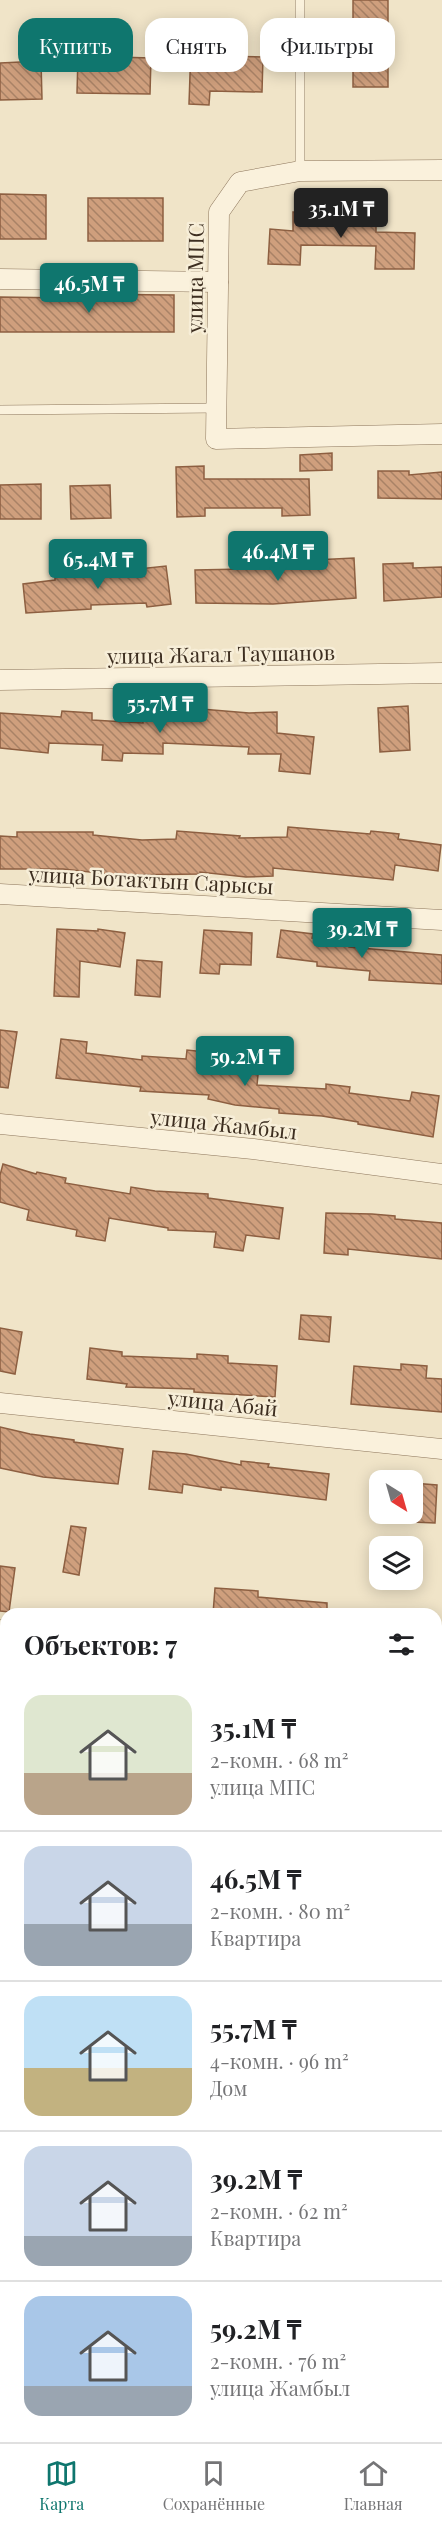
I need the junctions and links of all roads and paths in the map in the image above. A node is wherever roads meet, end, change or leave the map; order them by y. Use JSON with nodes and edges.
{"nodes":[{"id":1,"x":300,"y":0,"type":"edge"},
{"id":2,"x":442,"y":170,"type":"edge"},
{"id":3,"x":300,"y":171,"type":"junction"},
{"id":4,"x":0,"y":279,"type":"edge"},
{"id":5,"x":218,"y":282,"type":"junction"},
{"id":6,"x":217,"y":408,"type":"junction"},
{"id":7,"x":0,"y":410,"type":"edge"},
{"id":8,"x":442,"y":434,"type":"edge"},
{"id":9,"x":442,"y":673,"type":"edge"},
{"id":10,"x":0,"y":680,"type":"edge"},
{"id":11,"x":0,"y":894,"type":"edge"},
{"id":12,"x":442,"y":920,"type":"edge"},
{"id":13,"x":0,"y":1124,"type":"edge"},
{"id":14,"x":442,"y":1174,"type":"edge"},
{"id":15,"x":0,"y":1403,"type":"edge"},
{"id":16,"x":442,"y":1449,"type":"edge"}],
"edges":[{"from":1,"to":3,"type":"lane"},
{"from":2,"to":3,"type":"street","name":"улица МПС"},
{"from":3,"to":5,"type":"street","name":"улица МПС"},
{"from":4,"to":5,"type":"street"},
{"from":5,"to":6,"type":"street","name":"улица МПС"},
{"from":6,"to":7,"type":"lane"},
{"from":6,"to":8,"type":"street","name":"улица МПС"},
{"from":9,"to":10,"type":"street","name":"улица Жагал Таушанов"},
{"from":11,"to":12,"type":"street","name":"улица Ботактын Сарысы"},
{"from":13,"to":14,"type":"street","name":"улица Жамбыл"},
{"from":15,"to":16,"type":"street","name":"улица Абай"}]}
